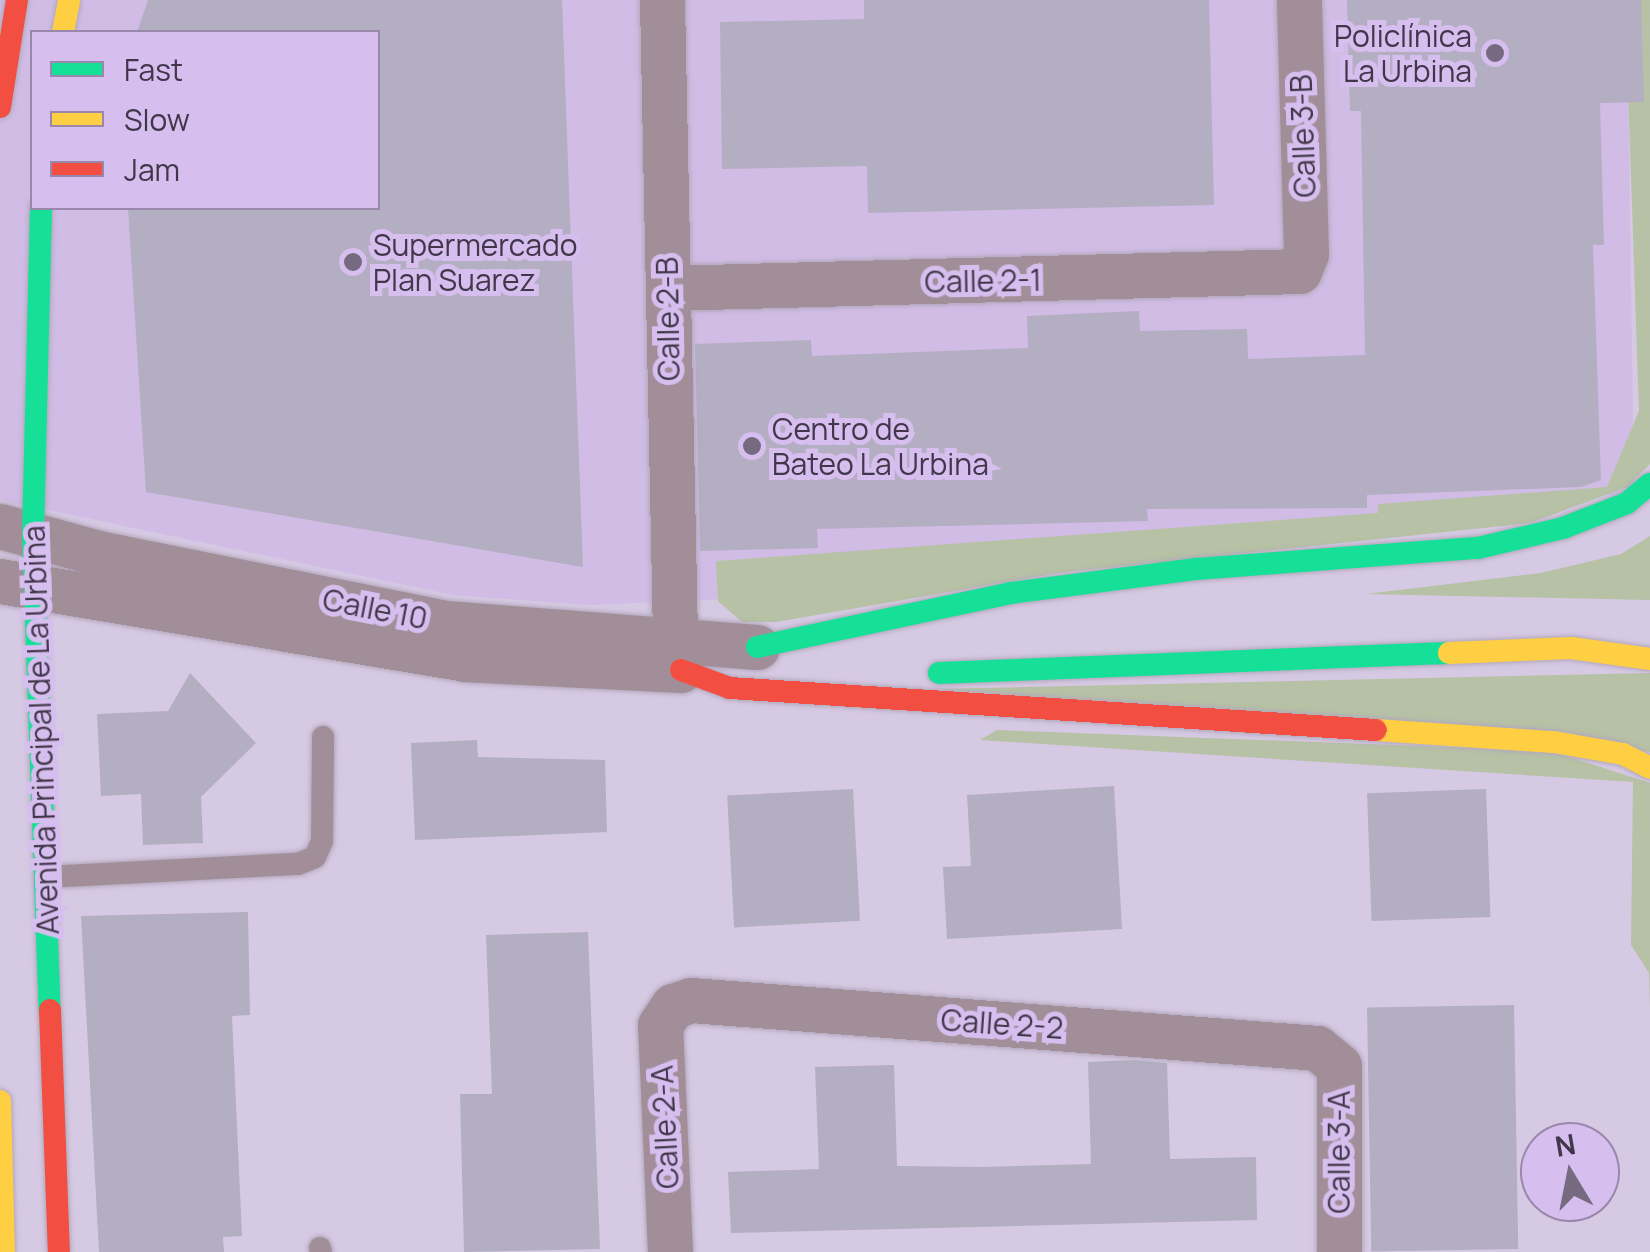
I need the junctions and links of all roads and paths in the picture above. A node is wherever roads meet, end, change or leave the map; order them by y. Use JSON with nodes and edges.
{"nodes":[{"id":1,"x":17,"y":0,"type":"edge"},
{"id":2,"x":69,"y":0,"type":"edge"},
{"id":3,"x":662,"y":0,"type":"edge"},
{"id":4,"x":1299,"y":0,"type":"edge"},
{"id":5,"x":63,"y":30,"type":"edge"},
{"id":6,"x":0,"y":108,"type":"edge"},
{"id":7,"x":42,"y":210,"type":"edge"},
{"id":8,"x":1299,"y":271,"type":"joint"},
{"id":9,"x":668,"y":288,"type":"junction"},
{"id":10,"x":1650,"y":484,"type":"edge"},
{"id":11,"x":16,"y":530,"type":"edge"},
{"id":12,"x":17,"y":585,"type":"edge"},
{"id":13,"x":757,"y":647,"type":"junction"},
{"id":14,"x":884,"y":648,"type":"dead end"},
{"id":15,"x":678,"y":654,"type":"junction"},
{"id":16,"x":1650,"y":659,"type":"edge"},
{"id":17,"x":323,"y":737,"type":"dead end"},
{"id":18,"x":1650,"y":768,"type":"edge"},
{"id":19,"x":46,"y":877,"type":"junction"},
{"id":20,"x":673,"y":1006,"type":"joint"},
{"id":21,"x":1331,"y":1054,"type":"joint"},
{"id":22,"x":0,"y":1100,"type":"edge"},
{"id":23,"x":1,"y":1147,"type":"edge"},
{"id":24,"x":4,"y":1252,"type":"edge"},
{"id":25,"x":59,"y":1252,"type":"edge"},
{"id":26,"x":670,"y":1252,"type":"edge"},
{"id":27,"x":1339,"y":1252,"type":"edge"}],
"edges":[{"from":1,"to":6,"type":"main road"},
{"from":2,"to":5,"type":"main road"},
{"from":3,"to":9,"type":"street","name":"Calle 2-B"},
{"from":4,"to":8,"type":"street","name":"Calle 3-B"},
{"from":7,"to":11,"type":"main road","name":"Avenida Principal de La Urbina"},
{"from":8,"to":9,"type":"street","name":"Calle 2-1"},
{"from":9,"to":15,"type":"street","name":"Calle 2-B"},
{"from":10,"to":13,"type":"main road"},
{"from":11,"to":12,"type":"main road","name":"Avenida Principal de La Urbina"},
{"from":11,"to":15,"type":"street","name":"Calle 10"},
{"from":12,"to":15,"type":"street","name":"Calle 10"},
{"from":12,"to":19,"type":"main road","name":"Avenida Principal de La Urbina"},
{"from":13,"to":14,"type":"main road"},
{"from":13,"to":15,"type":"street","name":"Calle 10"},
{"from":15,"to":16,"type":"main road"},
{"from":15,"to":18,"type":"main road"},
{"from":17,"to":19,"type":"lane"},
{"from":19,"to":25,"type":"main road","name":"Avenida Principal de La Urbina"},
{"from":20,"to":21,"type":"street","name":"Calle 2-2"},
{"from":20,"to":26,"type":"street","name":"Calle 2-A"},
{"from":21,"to":27,"type":"street","name":"Calle 3-A"},
{"from":22,"to":23,"type":"main road"},
{"from":23,"to":24,"type":"main road"}]}
